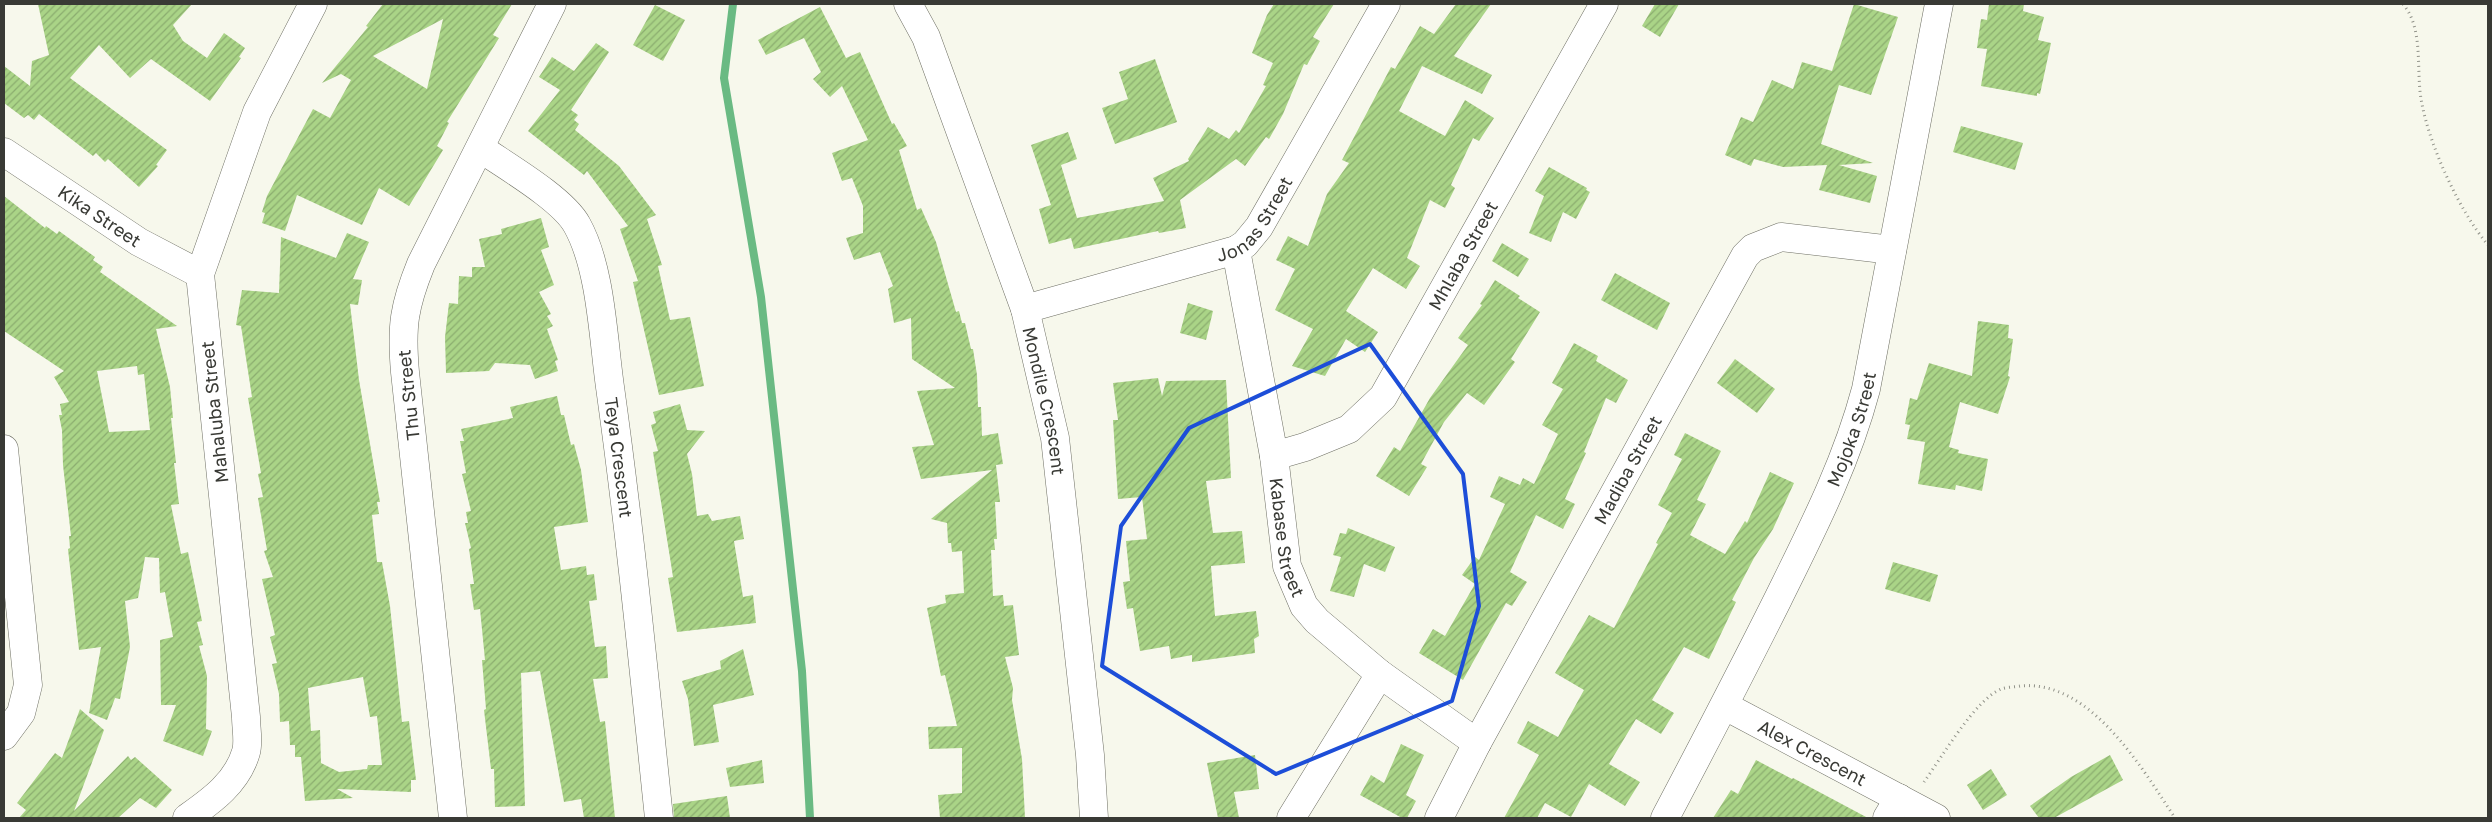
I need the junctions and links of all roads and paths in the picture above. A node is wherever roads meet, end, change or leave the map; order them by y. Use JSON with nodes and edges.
{"nodes":[{"id":1,"x":312,"y":4,"type":"edge"},
{"id":2,"x":552,"y":4,"type":"edge"},
{"id":3,"x":908,"y":4,"type":"edge"},
{"id":4,"x":1386,"y":4,"type":"edge"},
{"id":5,"x":1604,"y":4,"type":"edge"},
{"id":6,"x":1939,"y":4,"type":"edge"},
{"id":7,"x":2403,"y":4,"type":"edge"},
{"id":8,"x":480,"y":148,"type":"junction"},
{"id":9,"x":4,"y":152,"type":"edge"},
{"id":10,"x":2488,"y":245,"type":"edge"},
{"id":11,"x":1236,"y":250,"type":"junction"},
{"id":12,"x":1892,"y":250,"type":"junction"},
{"id":13,"x":200,"y":274,"type":"junction"},
{"id":14,"x":1025,"y":309,"type":"junction"},
{"id":15,"x":4,"y":449,"type":"edge"},
{"id":16,"x":1274,"y":456,"type":"junction"},
{"id":17,"x":1380,"y":674,"type":"junction"},
{"id":18,"x":1725,"y":706,"type":"junction"},
{"id":19,"x":4,"y":736,"type":"edge"},
{"id":20,"x":1477,"y":743,"type":"junction"},
{"id":21,"x":1893,"y":808,"type":"edge"},
{"id":22,"x":187,"y":818,"type":"edge"},
{"id":23,"x":453,"y":818,"type":"edge"},
{"id":24,"x":658,"y":818,"type":"edge"},
{"id":25,"x":1094,"y":818,"type":"edge"},
{"id":26,"x":1291,"y":818,"type":"edge"},
{"id":27,"x":1439,"y":818,"type":"edge"},
{"id":28,"x":1665,"y":818,"type":"edge"},
{"id":29,"x":1936,"y":818,"type":"edge"},
{"id":30,"x":2175,"y":818,"type":"edge"}],
"edges":[{"from":1,"to":13,"type":"street","name":"Mahaluba Street"},
{"from":2,"to":8,"type":"street","name":"Thu Street"},
{"from":3,"to":14,"type":"street","name":"Mondile Crescent"},
{"from":4,"to":11,"type":"street","name":"Jonas Street"},
{"from":5,"to":16,"type":"street","name":"Mhlaba Street"},
{"from":6,"to":12,"type":"street","name":"Mojoka Street"},
{"from":7,"to":10,"type":"path"},
{"from":8,"to":23,"type":"street","name":"Thu Street"},
{"from":8,"to":24,"type":"street","name":"Teya Crescent"},
{"from":9,"to":13,"type":"street","name":"Kika Street"},
{"from":11,"to":14,"type":"street","name":"Jonas Street"},
{"from":11,"to":16,"type":"street","name":"Kabase Street"},
{"from":12,"to":18,"type":"street","name":"Mojoka Street"},
{"from":12,"to":20,"type":"street","name":"Madiba Street"},
{"from":13,"to":22,"type":"street","name":"Mahaluba Street"},
{"from":14,"to":25,"type":"street","name":"Mondile Crescent"},
{"from":15,"to":19,"type":"street"},
{"from":16,"to":17,"type":"street","name":"Kabase Street"},
{"from":17,"to":20,"type":"street","name":"Kabase Street"},
{"from":17,"to":26,"type":"street"},
{"from":18,"to":21,"type":"street","name":"Alex Crescent"},
{"from":18,"to":28,"type":"street","name":"Mojoka Street"},
{"from":20,"to":27,"type":"street","name":"Madiba Street"},
{"from":21,"to":29,"type":"street","name":"Alex Crescent"},
{"from":21,"to":30,"type":"path"}]}
